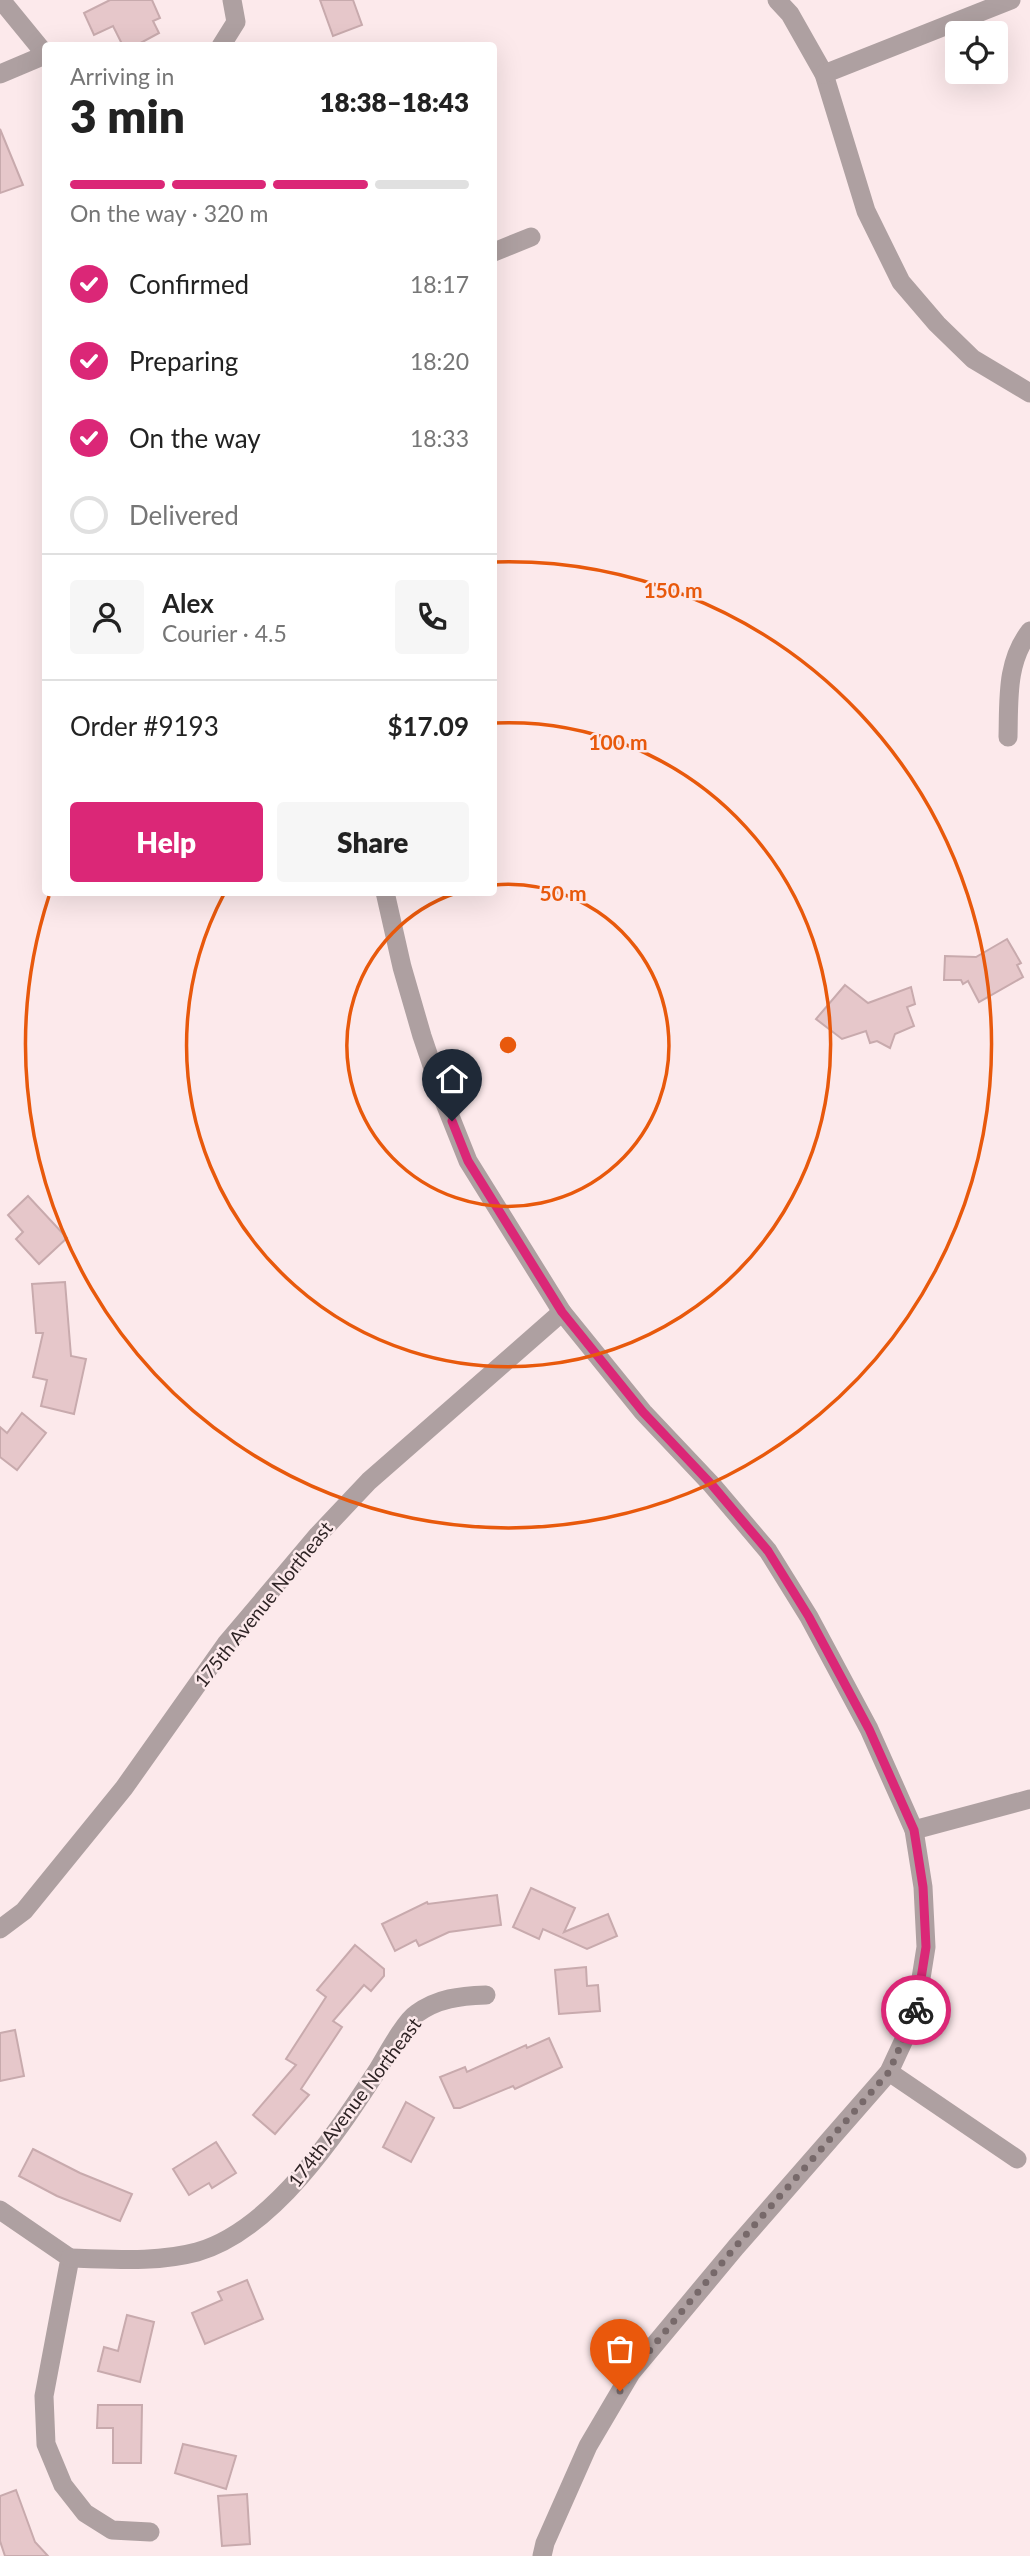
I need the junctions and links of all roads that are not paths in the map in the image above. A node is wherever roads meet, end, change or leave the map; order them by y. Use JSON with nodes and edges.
{"nodes":[{"id":1,"x":1,"y":0,"type":"edge"},
{"id":2,"x":232,"y":0,"type":"edge"},
{"id":3,"x":777,"y":0,"type":"edge"},
{"id":4,"x":1011,"y":0,"type":"edge"},
{"id":5,"x":224,"y":42,"type":"edge"},
{"id":6,"x":42,"y":51,"type":"edge"},
{"id":7,"x":42,"y":56,"type":"edge"},
{"id":8,"x":0,"y":74,"type":"edge"},
{"id":9,"x":824,"y":74,"type":"junction"},
{"id":10,"x":531,"y":237,"type":"dead end"},
{"id":11,"x":497,"y":251,"type":"edge"},
{"id":12,"x":1030,"y":393,"type":"edge"},
{"id":13,"x":1030,"y":631,"type":"edge"},
{"id":14,"x":1008,"y":737,"type":"dead end"},
{"id":15,"x":386,"y":896,"type":"edge"},
{"id":16,"x":562,"y":1312,"type":"junction"},
{"id":17,"x":1030,"y":1799,"type":"edge"},
{"id":18,"x":914,"y":1830,"type":"junction"},
{"id":19,"x":0,"y":1929,"type":"edge"},
{"id":20,"x":486,"y":1995,"type":"dead end"},
{"id":21,"x":889,"y":2072,"type":"junction"},
{"id":22,"x":1017,"y":2159,"type":"dead end"},
{"id":23,"x":0,"y":2210,"type":"edge"},
{"id":24,"x":70,"y":2258,"type":"junction"},
{"id":25,"x":150,"y":2532,"type":"dead end"},
{"id":26,"x":543,"y":2550,"type":"edge"}],
"edges":[{"from":1,"to":6,"type":"street"},
{"from":2,"to":5,"type":"street"},
{"from":3,"to":9,"type":"street"},
{"from":4,"to":9,"type":"street"},
{"from":7,"to":8,"type":"street"},
{"from":9,"to":12,"type":"street"},
{"from":10,"to":11,"type":"street"},
{"from":13,"to":14,"type":"street"},
{"from":15,"to":16,"type":"street"},
{"from":16,"to":18,"type":"street"},
{"from":16,"to":19,"type":"street","name":"175th Avenue Northeast"},
{"from":17,"to":18,"type":"street"},
{"from":18,"to":21,"type":"street"},
{"from":20,"to":24,"type":"street","name":"174th Avenue Northeast"},
{"from":21,"to":22,"type":"street"},
{"from":21,"to":26,"type":"street"},
{"from":23,"to":24,"type":"street"},
{"from":24,"to":25,"type":"street"}]}
